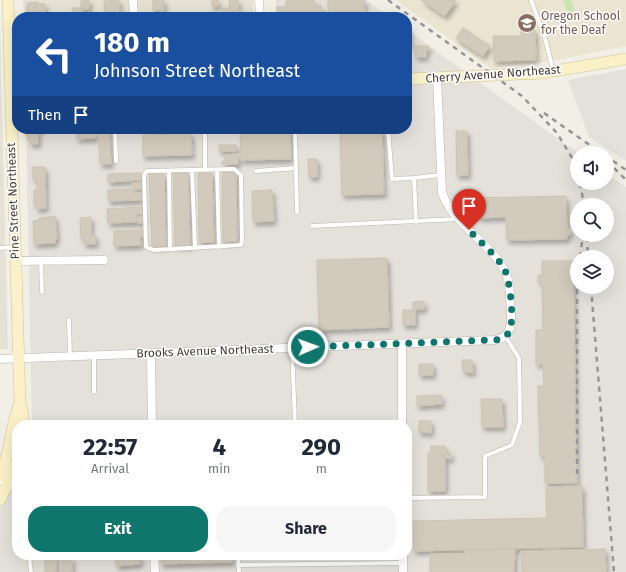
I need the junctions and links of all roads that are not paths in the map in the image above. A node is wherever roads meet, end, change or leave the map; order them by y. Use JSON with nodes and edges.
{"nodes":[{"id":1,"x":8,"y":0,"type":"edge"},
{"id":2,"x":133,"y":0,"type":"edge"},
{"id":3,"x":259,"y":0,"type":"edge"},
{"id":4,"x":531,"y":0,"type":"edge"},
{"id":5,"x":134,"y":12,"type":"edge"},
{"id":6,"x":260,"y":12,"type":"edge"},
{"id":7,"x":626,"y":59,"type":"edge"},
{"id":8,"x":12,"y":61,"type":"edge"},
{"id":9,"x":553,"y":72,"type":"junction"},
{"id":10,"x":437,"y":78,"type":"junction"},
{"id":11,"x":412,"y":79,"type":"edge"},
{"id":12,"x":14,"y":134,"type":"edge"},
{"id":13,"x":115,"y":134,"type":"edge"},
{"id":14,"x":204,"y":134,"type":"edge"},
{"id":15,"x":295,"y":134,"type":"edge"},
{"id":16,"x":388,"y":134,"type":"edge"},
{"id":17,"x":116,"y":161,"type":"dead end"},
{"id":18,"x":296,"y":168,"type":"junction"},
{"id":19,"x":169,"y":170,"type":"junction"},
{"id":20,"x":192,"y":170,"type":"junction"},
{"id":21,"x":205,"y":170,"type":"junction"},
{"id":22,"x":217,"y":170,"type":"junction"},
{"id":23,"x":256,"y":171,"type":"dead end"},
{"id":24,"x":440,"y":175,"type":"junction"},
{"id":25,"x":414,"y":178,"type":"junction"},
{"id":26,"x":297,"y":212,"type":"dead end"},
{"id":27,"x":459,"y":219,"type":"junction"},
{"id":28,"x":416,"y":222,"type":"junction"},
{"id":29,"x":312,"y":226,"type":"dead end"},
{"id":30,"x":15,"y":247,"type":"junction"},
{"id":31,"x":0,"y":248,"type":"edge"},
{"id":32,"x":195,"y":248,"type":"junction"},
{"id":33,"x":219,"y":248,"type":"junction"},
{"id":34,"x":170,"y":249,"type":"junction"},
{"id":35,"x":104,"y":260,"type":"dead end"},
{"id":36,"x":15,"y":261,"type":"junction"},
{"id":37,"x":41,"y":261,"type":"junction"},
{"id":38,"x":42,"y":292,"type":"dead end"},
{"id":39,"x":69,"y":320,"type":"dead end"},
{"id":40,"x":505,"y":336,"type":"junction"},
{"id":41,"x":402,"y":344,"type":"junction"},
{"id":42,"x":292,"y":348,"type":"junction"},
{"id":43,"x":151,"y":353,"type":"junction"},
{"id":44,"x":94,"y":355,"type":"junction"},
{"id":45,"x":70,"y":356,"type":"junction"},
{"id":46,"x":18,"y":358,"type":"junction"},
{"id":47,"x":0,"y":359,"type":"edge"},
{"id":48,"x":94,"y":392,"type":"dead end"},
{"id":49,"x":20,"y":403,"type":"junction"},
{"id":50,"x":14,"y":420,"type":"edge"},
{"id":51,"x":23,"y":420,"type":"edge"},
{"id":52,"x":152,"y":420,"type":"edge"},
{"id":53,"x":295,"y":420,"type":"edge"},
{"id":54,"x":402,"y":420,"type":"edge"},
{"id":55,"x":12,"y":433,"type":"edge"},
{"id":56,"x":8,"y":458,"type":"edge"},
{"id":57,"x":0,"y":476,"type":"edge"},
{"id":58,"x":8,"y":486,"type":"edge"},
{"id":59,"x":412,"y":498,"type":"edge"},
{"id":60,"x":0,"y":500,"type":"edge"},
{"id":61,"x":30,"y":560,"type":"edge"},
{"id":62,"x":154,"y":560,"type":"edge"},
{"id":63,"x":238,"y":560,"type":"edge"},
{"id":64,"x":376,"y":560,"type":"edge"},
{"id":65,"x":403,"y":560,"type":"edge"},
{"id":66,"x":238,"y":565,"type":"junction"},
{"id":67,"x":31,"y":572,"type":"edge"},
{"id":68,"x":155,"y":572,"type":"edge"},
{"id":69,"x":239,"y":572,"type":"edge"},
{"id":70,"x":403,"y":572,"type":"edge"}],
"edges":[{"from":1,"to":8,"type":"main road","name":"Pine Street Northeast"},
{"from":2,"to":5,"type":"street"},
{"from":3,"to":6,"type":"street"},
{"from":4,"to":9,"type":"lane"},
{"from":7,"to":9,"type":"main road","name":"Cherry Avenue Northeast"},
{"from":9,"to":10,"type":"main road","name":"Cherry Avenue Northeast"},
{"from":10,"to":11,"type":"main road","name":"Cherry Avenue Northeast"},
{"from":10,"to":24,"type":"street"},
{"from":12,"to":30,"type":"main road","name":"Pine Street Northeast"},
{"from":13,"to":17,"type":"lane"},
{"from":14,"to":21,"type":"lane"},
{"from":15,"to":18,"type":"lane"},
{"from":16,"to":25,"type":"lane"},
{"from":18,"to":23,"type":"lane"},
{"from":18,"to":26,"type":"lane"},
{"from":19,"to":20,"type":"lane"},
{"from":19,"to":34,"type":"lane"},
{"from":19,"to":34,"type":"lane"},
{"from":20,"to":21,"type":"lane"},
{"from":20,"to":32,"type":"lane"},
{"from":21,"to":22,"type":"lane"},
{"from":22,"to":33,"type":"lane"},
{"from":22,"to":33,"type":"lane"},
{"from":24,"to":25,"type":"lane"},
{"from":24,"to":27,"type":"street"},
{"from":25,"to":28,"type":"lane"},
{"from":27,"to":28,"type":"lane"},
{"from":27,"to":40,"type":"street"},
{"from":28,"to":29,"type":"lane"},
{"from":30,"to":31,"type":"lane"},
{"from":30,"to":36,"type":"main road","name":"Pine Street Northeast"},
{"from":32,"to":33,"type":"lane"},
{"from":32,"to":34,"type":"lane"},
{"from":35,"to":37,"type":"street"},
{"from":36,"to":37,"type":"street"},
{"from":36,"to":46,"type":"main road","name":"Pine Street Northeast"},
{"from":37,"to":38,"type":"lane"},
{"from":39,"to":45,"type":"lane"},
{"from":40,"to":41,"type":"street","name":"Brooks Avenue Northeast"},
{"from":40,"to":59,"type":"lane"},
{"from":41,"to":42,"type":"street","name":"Brooks Avenue Northeast"},
{"from":41,"to":54,"type":"street"},
{"from":42,"to":43,"type":"street","name":"Brooks Avenue Northeast"},
{"from":42,"to":53,"type":"lane"},
{"from":43,"to":44,"type":"street","name":"Brooks Avenue Northeast"},
{"from":43,"to":52,"type":"street"},
{"from":44,"to":45,"type":"street","name":"Brooks Avenue Northeast"},
{"from":44,"to":48,"type":"lane"},
{"from":45,"to":46,"type":"street","name":"Brooks Avenue Northeast"},
{"from":46,"to":47,"type":"street","name":"Brooks Avenue Northeast"},
{"from":46,"to":49,"type":"main road","name":"Pine Street Northeast"},
{"from":49,"to":50,"type":"main road","name":"Pine Street Northeast"},
{"from":49,"to":51,"type":"main road","name":"Pine Street Northeast"},
{"from":55,"to":56,"type":"main road","name":"Pine Street Northeast"},
{"from":56,"to":57,"type":"main road","name":"Pine Street Northeast"},
{"from":56,"to":58,"type":"main road","name":"Pine Street Northeast"},
{"from":58,"to":60,"type":"main road","name":"Pine Street Northeast"},
{"from":61,"to":67,"type":"lane"},
{"from":62,"to":68,"type":"street"},
{"from":63,"to":66,"type":"lane"},
{"from":64,"to":66,"type":"lane"},
{"from":65,"to":70,"type":"street"},
{"from":66,"to":69,"type":"lane"}]}
